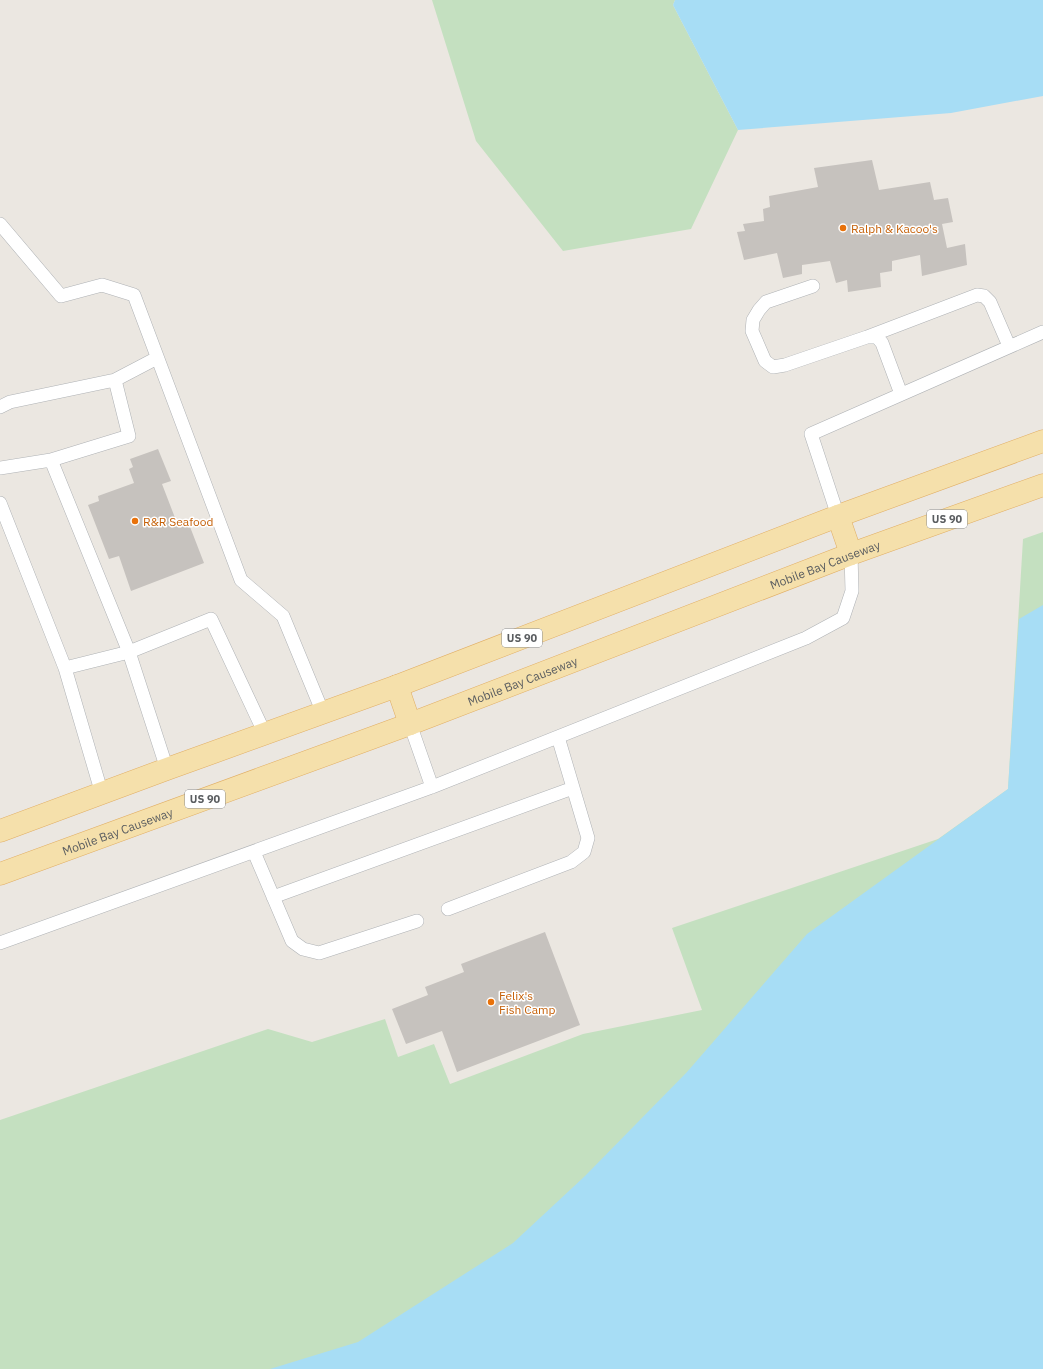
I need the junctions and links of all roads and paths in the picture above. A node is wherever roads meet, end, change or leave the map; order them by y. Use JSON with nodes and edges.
{"nodes":[{"id":1,"x":0,"y":224,"type":"edge"},
{"id":2,"x":813,"y":286,"type":"dead end"},
{"id":3,"x":1043,"y":332,"type":"edge"},
{"id":4,"x":866,"y":336,"type":"junction"},
{"id":5,"x":1009,"y":346,"type":"junction"},
{"id":6,"x":157,"y":358,"type":"junction"},
{"id":7,"x":114,"y":380,"type":"junction"},
{"id":8,"x":901,"y":394,"type":"junction"},
{"id":9,"x":0,"y":407,"type":"edge"},
{"id":10,"x":1043,"y":441,"type":"edge"},
{"id":11,"x":51,"y":460,"type":"junction"},
{"id":12,"x":0,"y":468,"type":"edge"},
{"id":13,"x":1043,"y":484,"type":"edge"},
{"id":14,"x":0,"y":503,"type":"edge"},
{"id":15,"x":838,"y":516,"type":"junction"},
{"id":16,"x":851,"y":554,"type":"junction"},
{"id":17,"x":129,"y":652,"type":"junction"},
{"id":18,"x":65,"y":668,"type":"junction"},
{"id":19,"x":397,"y":686,"type":"junction"},
{"id":20,"x":323,"y":713,"type":"junction"},
{"id":21,"x":410,"y":724,"type":"junction"},
{"id":22,"x":266,"y":734,"type":"junction"},
{"id":23,"x":558,"y":737,"type":"junction"},
{"id":24,"x":167,"y":769,"type":"junction"},
{"id":25,"x":432,"y":787,"type":"junction"},
{"id":26,"x":573,"y":788,"type":"junction"},
{"id":27,"x":102,"y":794,"type":"junction"},
{"id":28,"x":0,"y":831,"type":"edge"},
{"id":29,"x":254,"y":852,"type":"junction"},
{"id":30,"x":0,"y":874,"type":"edge"},
{"id":31,"x":273,"y":897,"type":"junction"},
{"id":32,"x":448,"y":909,"type":"dead end"},
{"id":33,"x":417,"y":921,"type":"dead end"},
{"id":34,"x":0,"y":943,"type":"edge"}],
"edges":[{"from":1,"to":6,"type":"lane"},
{"from":2,"to":4,"type":"lane"},
{"from":3,"to":5,"type":"lane"},
{"from":4,"to":5,"type":"lane"},
{"from":4,"to":8,"type":"lane"},
{"from":5,"to":8,"type":"lane"},
{"from":6,"to":7,"type":"lane"},
{"from":6,"to":20,"type":"lane"},
{"from":7,"to":9,"type":"lane"},
{"from":7,"to":11,"type":"lane"},
{"from":8,"to":15,"type":"lane"},
{"from":10,"to":15,"type":"main road","number":"US 90"},
{"from":11,"to":12,"type":"lane"},
{"from":11,"to":17,"type":"lane"},
{"from":13,"to":16,"type":"main road","name":"Mobile Bay Causeway","number":"US 90"},
{"from":14,"to":18,"type":"lane"},
{"from":15,"to":16,"type":"main road"},
{"from":15,"to":19,"type":"main road","number":"US 90"},
{"from":16,"to":21,"type":"main road","name":"Mobile Bay Causeway","number":"US 90"},
{"from":16,"to":23,"type":"lane"},
{"from":17,"to":18,"type":"lane"},
{"from":17,"to":22,"type":"lane"},
{"from":17,"to":24,"type":"lane"},
{"from":18,"to":27,"type":"lane"},
{"from":19,"to":20,"type":"main road","number":"US 90"},
{"from":19,"to":21,"type":"main road"},
{"from":20,"to":22,"type":"main road","number":"US 90"},
{"from":21,"to":25,"type":"lane"},
{"from":21,"to":30,"type":"main road","name":"Mobile Bay Causeway","number":"US 90"},
{"from":22,"to":24,"type":"main road","number":"US 90"},
{"from":23,"to":25,"type":"lane"},
{"from":23,"to":26,"type":"lane"},
{"from":24,"to":27,"type":"main road","number":"US 90"},
{"from":25,"to":29,"type":"lane"},
{"from":26,"to":31,"type":"lane"},
{"from":26,"to":32,"type":"lane"},
{"from":27,"to":28,"type":"main road","number":"US 90"},
{"from":29,"to":31,"type":"lane"},
{"from":29,"to":34,"type":"lane"},
{"from":31,"to":33,"type":"lane"}]}
